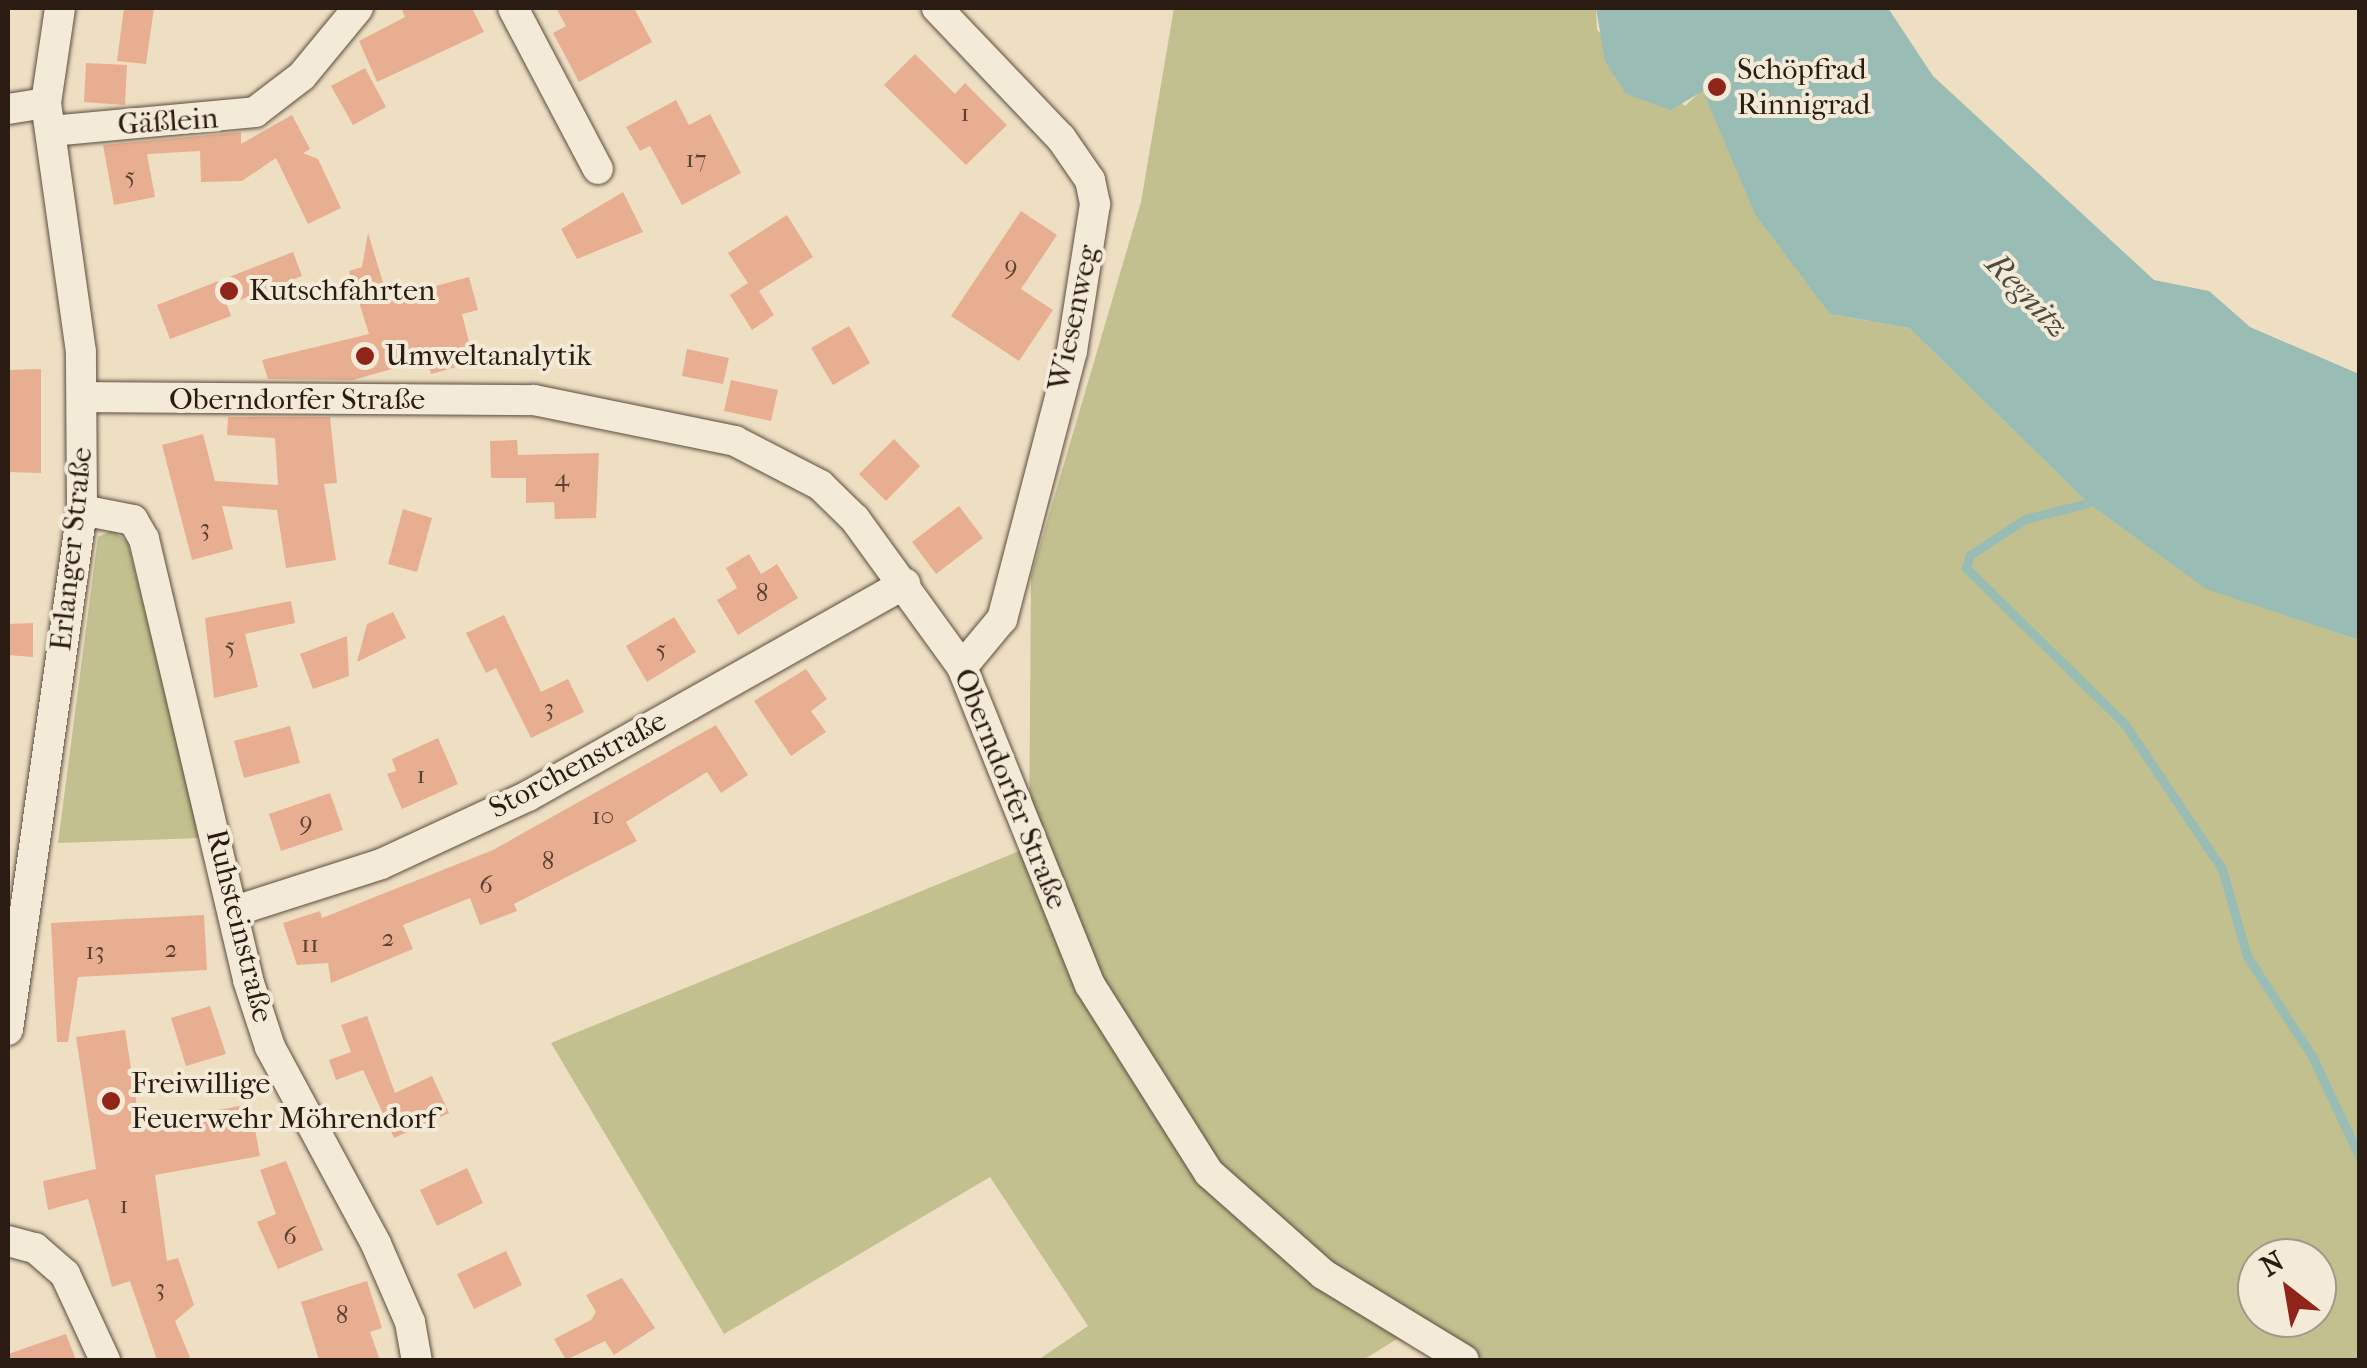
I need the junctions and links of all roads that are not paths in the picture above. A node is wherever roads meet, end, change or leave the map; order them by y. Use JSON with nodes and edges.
{"nodes":[{"id":1,"x":60,"y":8,"type":"edge"},
{"id":2,"x":358,"y":8,"type":"edge"},
{"id":3,"x":513,"y":8,"type":"edge"},
{"id":4,"x":936,"y":8,"type":"edge"},
{"id":5,"x":8,"y":108,"type":"edge"},
{"id":6,"x":49,"y":117,"type":"junction"},
{"id":7,"x":598,"y":169,"type":"dead end"},
{"id":8,"x":84,"y":397,"type":"junction"},
{"id":9,"x":82,"y":510,"type":"junction"},
{"id":10,"x":905,"y":584,"type":"junction"},
{"id":11,"x":962,"y":668,"type":"junction"},
{"id":12,"x":235,"y":911,"type":"junction"},
{"id":13,"x":8,"y":1030,"type":"edge"},
{"id":14,"x":8,"y":1242,"type":"edge"},
{"id":15,"x":105,"y":1360,"type":"edge"},
{"id":16,"x":418,"y":1360,"type":"edge"},
{"id":17,"x":1464,"y":1360,"type":"edge"}],
"edges":[{"from":1,"to":6,"type":"street","name":"Erlanger Straße"},
{"from":2,"to":6,"type":"street","name":"Gäßlein"},
{"from":3,"to":7,"type":"street"},
{"from":4,"to":11,"type":"street","name":"Wiesenweg"},
{"from":5,"to":6,"type":"street","name":"Gäßlein"},
{"from":6,"to":8,"type":"street","name":"Erlanger Straße"},
{"from":8,"to":9,"type":"street","name":"Erlanger Straße"},
{"from":8,"to":10,"type":"street","name":"Oberndorfer Straße"},
{"from":9,"to":12,"type":"street","name":"Ruhsteinstraße"},
{"from":9,"to":13,"type":"street","name":"Erlanger Straße"},
{"from":10,"to":11,"type":"street","name":"Oberndorfer Straße"},
{"from":10,"to":12,"type":"street","name":"Storchenstraße"},
{"from":11,"to":17,"type":"street","name":"Oberndorfer Straße"},
{"from":12,"to":16,"type":"street","name":"Ruhsteinstraße"},
{"from":14,"to":15,"type":"street"}]}
